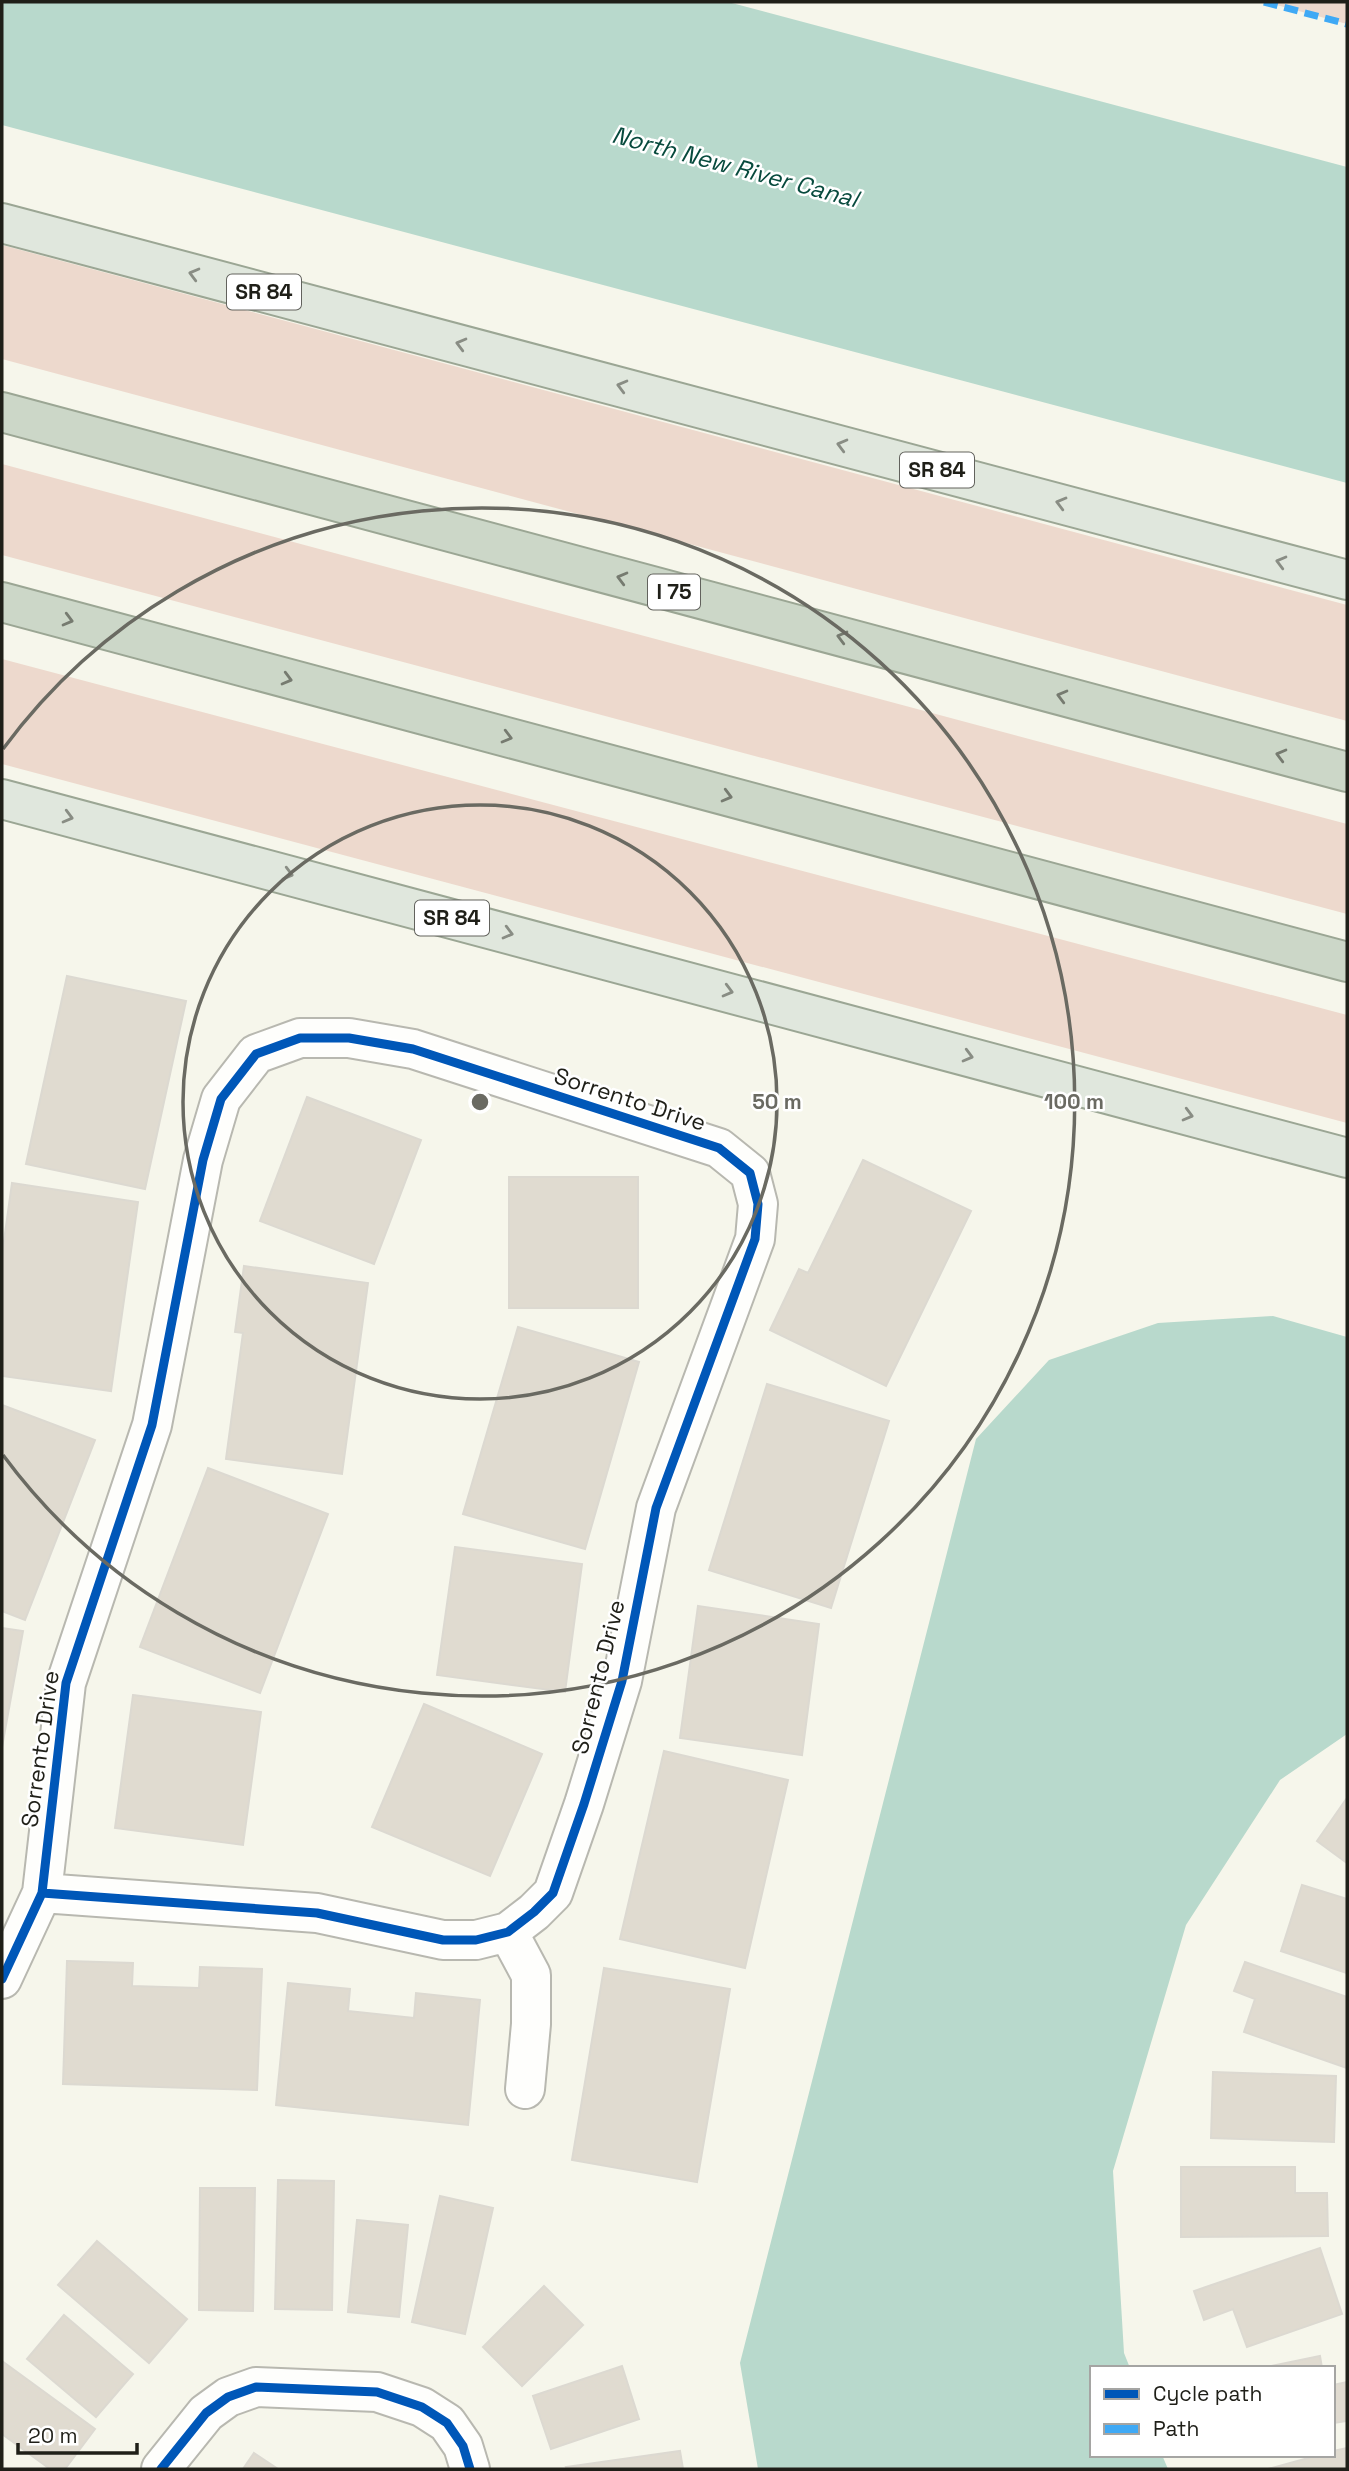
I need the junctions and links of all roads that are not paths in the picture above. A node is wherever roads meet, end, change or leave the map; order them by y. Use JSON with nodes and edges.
{"nodes":[{"id":1,"x":2,"y":223,"type":"edge"},
{"id":2,"x":2,"y":412,"type":"edge"},
{"id":3,"x":1347,"y":580,"type":"edge"},
{"id":4,"x":2,"y":602,"type":"edge"},
{"id":5,"x":1347,"y":772,"type":"edge"},
{"id":6,"x":2,"y":799,"type":"edge"},
{"id":7,"x":1347,"y":962,"type":"edge"},
{"id":8,"x":1347,"y":1158,"type":"edge"},
{"id":9,"x":42,"y":1893,"type":"junction"},
{"id":10,"x":508,"y":1932,"type":"junction"},
{"id":11,"x":2,"y":1979,"type":"edge"},
{"id":12,"x":525,"y":2090,"type":"dead end"},
{"id":13,"x":161,"y":2469,"type":"edge"},
{"id":14,"x":470,"y":2469,"type":"edge"}],
"edges":[{"from":3,"to":1,"type":"main road","number":"SR 84","one_way":true},
{"from":5,"to":2,"type":"highway","number":"I 75","one_way":true},
{"from":4,"to":7,"type":"highway","one_way":true},
{"from":6,"to":8,"type":"main road","number":"SR 84","one_way":true},
{"from":9,"to":10,"type":"street","name":"Sorrento Drive"},
{"from":9,"to":10,"type":"street","name":"Sorrento Drive"},
{"from":9,"to":11,"type":"street","name":"Sorrento Drive"},
{"from":10,"to":12,"type":"street"},
{"from":13,"to":14,"type":"street"}]}
